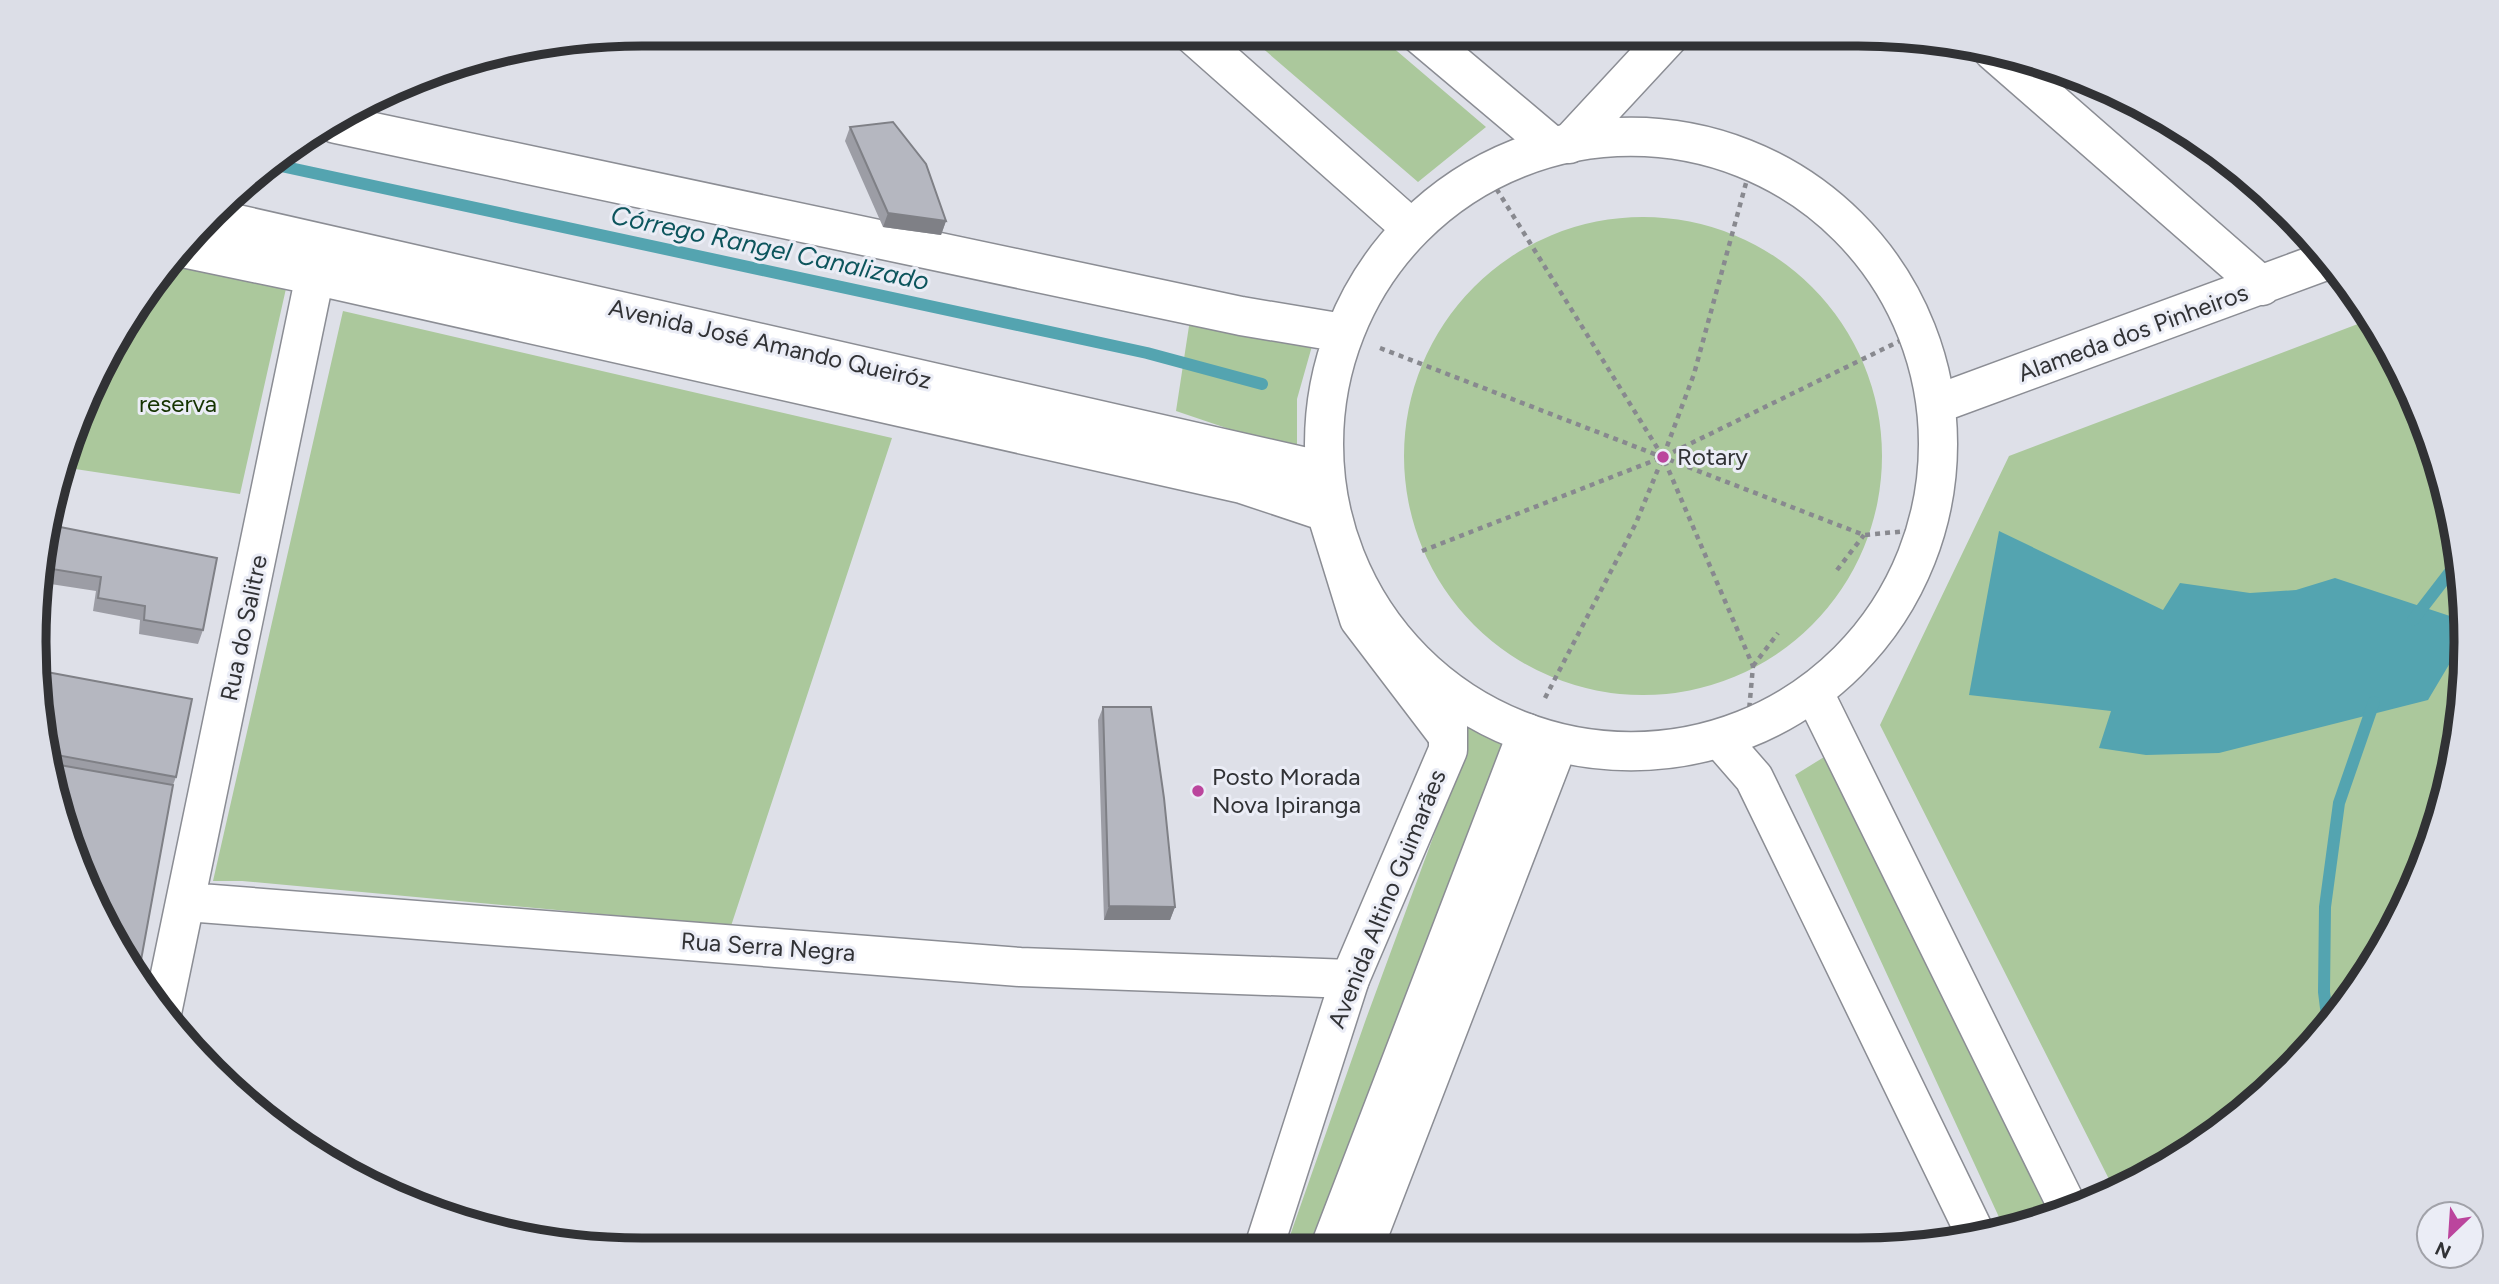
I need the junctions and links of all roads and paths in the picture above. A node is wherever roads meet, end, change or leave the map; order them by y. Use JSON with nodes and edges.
{"nodes":[{"id":1,"x":1206,"y":46,"type":"edge"},
{"id":2,"x":1434,"y":46,"type":"edge"},
{"id":3,"x":1659,"y":46,"type":"edge"},
{"id":4,"x":2010,"y":66,"type":"edge"},
{"id":5,"x":343,"y":126,"type":"edge"},
{"id":6,"x":1561,"y":145,"type":"junction"},
{"id":7,"x":1752,"y":161,"type":"junction"},
{"id":8,"x":1486,"y":172,"type":"junction"},
{"id":9,"x":219,"y":221,"type":"edge"},
{"id":10,"x":1411,"y":228,"type":"junction"},
{"id":11,"x":194,"y":249,"type":"edge"},
{"id":12,"x":319,"y":259,"type":"junction"},
{"id":13,"x":2318,"y":264,"type":"edge"},
{"id":14,"x":2262,"y":286,"type":"junction"},
{"id":15,"x":1918,"y":332,"type":"junction"},
{"id":16,"x":1343,"y":333,"type":"junction"},
{"id":17,"x":1937,"y":404,"type":"junction"},
{"id":18,"x":1663,"y":457,"type":"junction"},
{"id":19,"x":1324,"y":471,"type":"junction"},
{"id":20,"x":1929,"y":529,"type":"junction"},
{"id":21,"x":1864,"y":535,"type":"junction"},
{"id":22,"x":1422,"y":551,"type":"dead end"},
{"id":23,"x":1837,"y":570,"type":"dead end"},
{"id":24,"x":1778,"y":633,"type":"dead end"},
{"id":25,"x":1753,"y":666,"type":"junction"},
{"id":26,"x":1426,"y":673,"type":"junction"},
{"id":27,"x":1814,"y":693,"type":"junction"},
{"id":28,"x":1734,"y":734,"type":"junction"},
{"id":29,"x":1448,"y":737,"type":"junction"},
{"id":30,"x":1541,"y":741,"type":"junction"},
{"id":31,"x":187,"y":902,"type":"junction"},
{"id":32,"x":1350,"y":979,"type":"junction"},
{"id":33,"x":165,"y":999,"type":"edge"},
{"id":34,"x":2065,"y":1201,"type":"edge"},
{"id":35,"x":1972,"y":1227,"type":"edge"},
{"id":36,"x":1267,"y":1238,"type":"edge"},
{"id":37,"x":1334,"y":1238,"type":"edge"},
{"id":38,"x":1367,"y":1238,"type":"edge"}],
"edges":[{"from":1,"to":10,"type":"street"},
{"from":2,"to":6,"type":"street"},
{"from":3,"to":6,"type":"street"},
{"from":4,"to":14,"type":"street"},
{"from":5,"to":16,"type":"street"},
{"from":6,"to":7,"type":"street"},
{"from":6,"to":8,"type":"street"},
{"from":7,"to":15,"type":"street"},
{"from":7,"to":18,"type":"path"},
{"from":8,"to":10,"type":"street"},
{"from":8,"to":18,"type":"path"},
{"from":9,"to":12,"type":"street","name":"Avenida José Amando Queiróz"},
{"from":10,"to":16,"type":"street"},
{"from":11,"to":12,"type":"street"},
{"from":12,"to":19,"type":"street","name":"Avenida José Amando Queiróz"},
{"from":12,"to":29,"type":"street"},
{"from":12,"to":31,"type":"street","name":"Rua do Salitre"},
{"from":13,"to":14,"type":"street","name":"Alameda dos Pinheiros"},
{"from":14,"to":17,"type":"street","name":"Alameda dos Pinheiros"},
{"from":15,"to":17,"type":"street"},
{"from":15,"to":18,"type":"path"},
{"from":16,"to":18,"type":"path"},
{"from":16,"to":19,"type":"street"},
{"from":17,"to":20,"type":"street"},
{"from":18,"to":21,"type":"path"},
{"from":18,"to":22,"type":"path"},
{"from":18,"to":25,"type":"path"},
{"from":18,"to":30,"type":"path"},
{"from":19,"to":26,"type":"street"},
{"from":20,"to":21,"type":"path"},
{"from":20,"to":27,"type":"street"},
{"from":21,"to":23,"type":"path"},
{"from":24,"to":25,"type":"path"},
{"from":25,"to":28,"type":"path"},
{"from":26,"to":29,"type":"street","name":"Avenida Altino Guimarães"},
{"from":26,"to":30,"type":"street"},
{"from":27,"to":28,"type":"street"},
{"from":27,"to":34,"type":"street"},
{"from":28,"to":30,"type":"street"},
{"from":28,"to":35,"type":"street"},
{"from":29,"to":32,"type":"street","name":"Avenida Altino Guimarães"},
{"from":30,"to":37,"type":"street"},
{"from":30,"to":38,"type":"street"},
{"from":31,"to":32,"type":"street","name":"Rua Serra Negra"},
{"from":31,"to":33,"type":"street","name":"Rua do Salitre"},
{"from":32,"to":36,"type":"street","name":"Avenida Altino Guimarães"}]}
